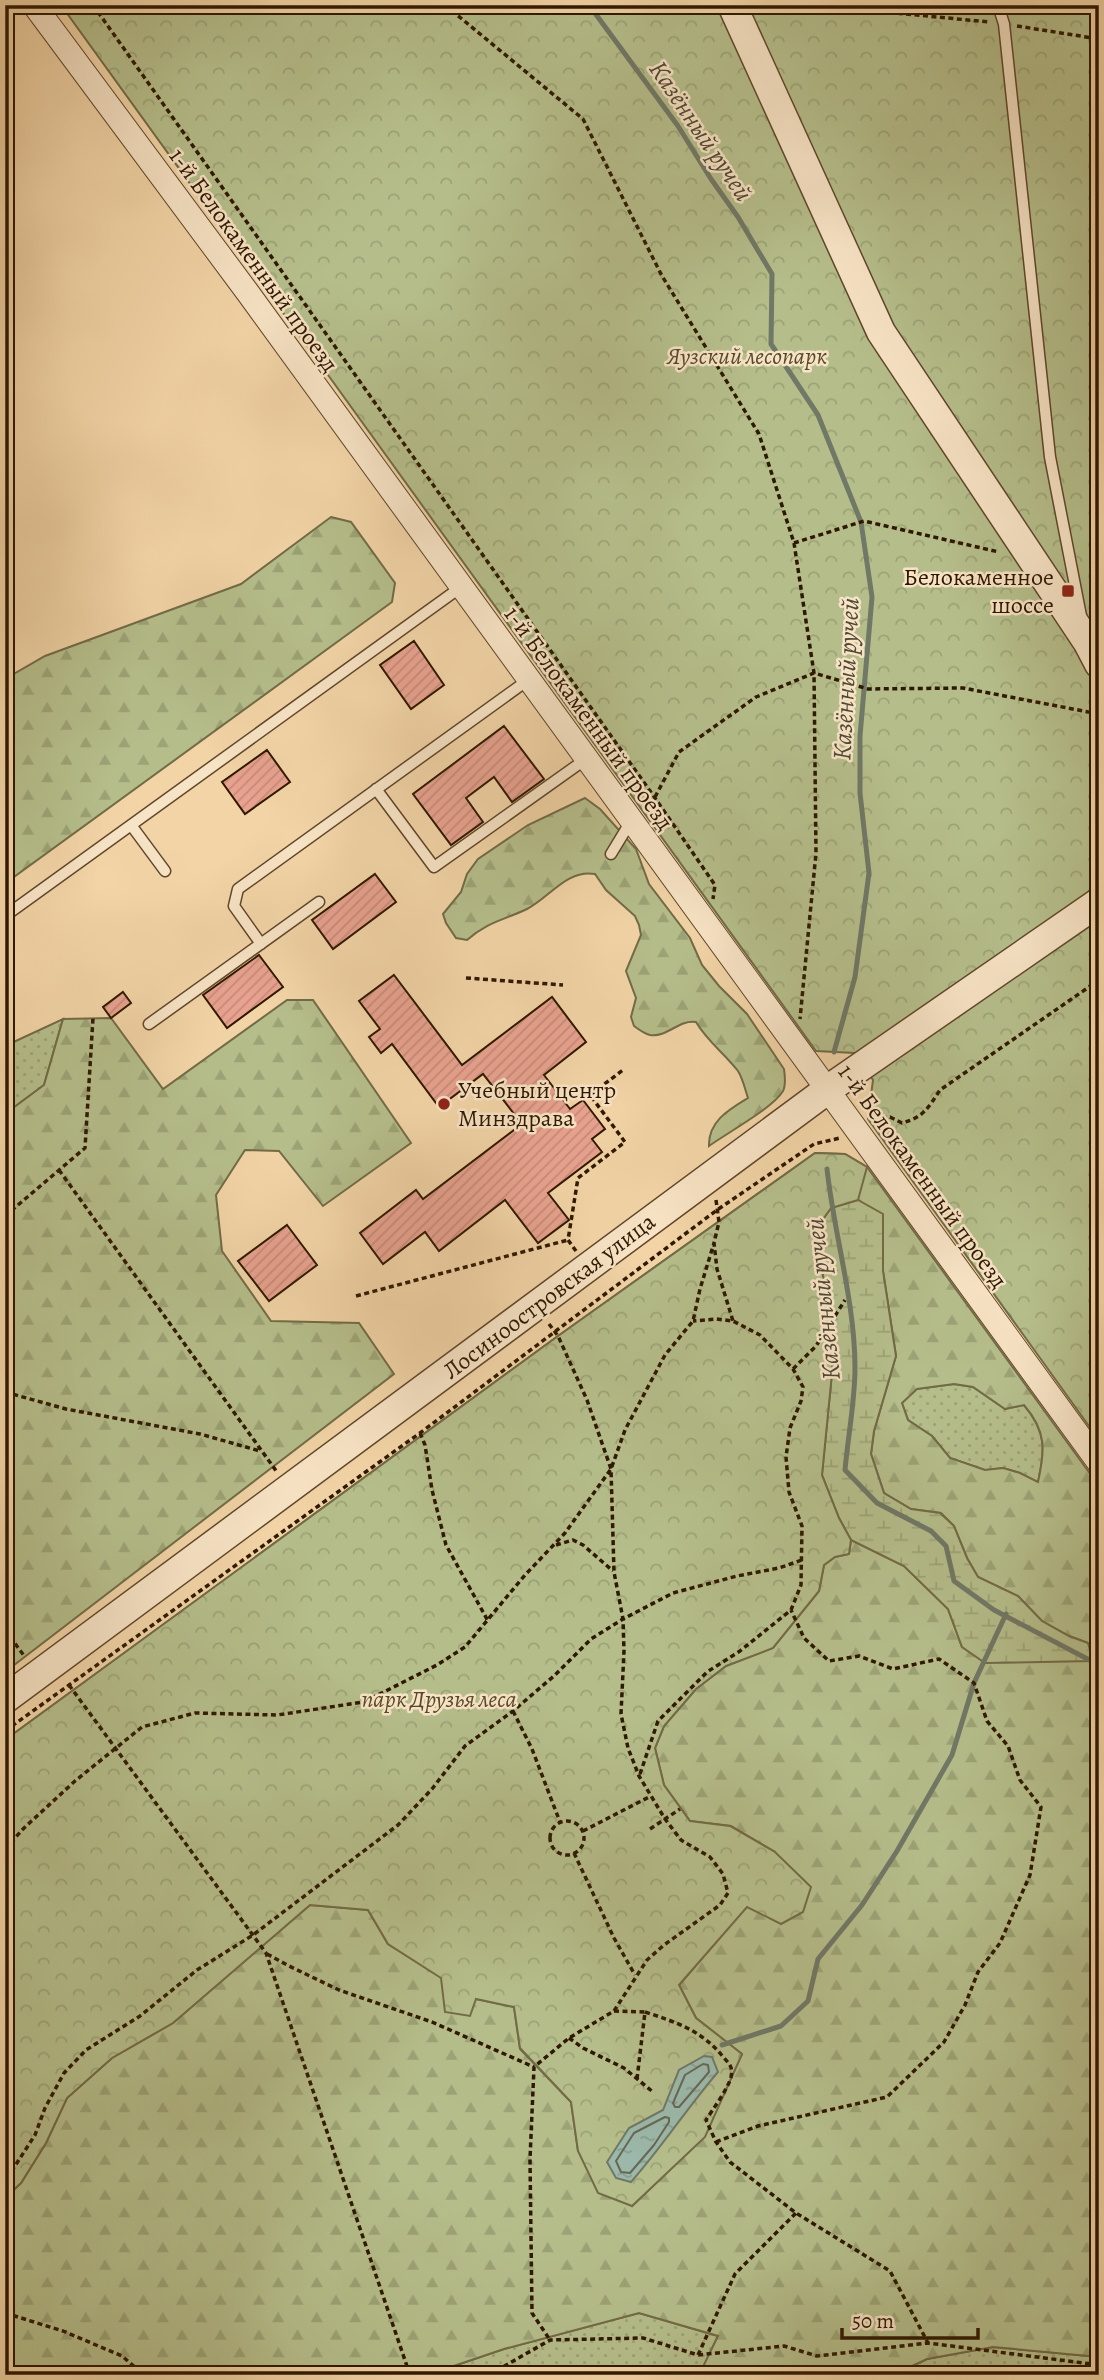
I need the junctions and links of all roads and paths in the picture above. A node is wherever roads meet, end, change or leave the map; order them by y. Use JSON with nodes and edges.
{"nodes":[{"id":1,"x":34,"y":5,"type":"edge"},
{"id":2,"x":93,"y":5,"type":"edge"},
{"id":3,"x":445,"y":5,"type":"edge"},
{"id":4,"x":732,"y":5,"type":"edge"},
{"id":5,"x":813,"y":5,"type":"edge"},
{"id":6,"x":998,"y":5,"type":"edge"},
{"id":7,"x":1004,"y":24,"type":"junction"},
{"id":8,"x":1098,"y":39,"type":"edge"},
{"id":9,"x":794,"y":543,"type":"junction"},
{"id":10,"x":1008,"y":554,"type":"dead end"},
{"id":11,"x":461,"y":587,"type":"junction"},
{"id":12,"x":1093,"y":654,"type":"edge"},
{"id":13,"x":814,"y":673,"type":"junction"},
{"id":14,"x":528,"y":680,"type":"junction"},
{"id":15,"x":1099,"y":714,"type":"edge"},
{"id":16,"x":586,"y":759,"type":"junction"},
{"id":17,"x":376,"y":789,"type":"junction"},
{"id":18,"x":655,"y":798,"type":"junction"},
{"id":19,"x":631,"y":821,"type":"junction"},
{"id":20,"x":131,"y":825,"type":"junction"},
{"id":21,"x":611,"y":854,"type":"dead end"},
{"id":22,"x":165,"y":871,"type":"dead end"},
{"id":23,"x":319,"y":902,"type":"dead end"},
{"id":24,"x":1099,"y":902,"type":"edge"},
{"id":25,"x":5,"y":916,"type":"edge"},
{"id":26,"x":711,"y":929,"type":"junction"},
{"id":27,"x":261,"y":944,"type":"junction"},
{"id":28,"x":466,"y":978,"type":"dead end"},
{"id":29,"x":1099,"y":980,"type":"edge"},
{"id":30,"x":563,"y":985,"type":"dead end"},
{"id":31,"x":93,"y":1018,"type":"dead end"},
{"id":32,"x":149,"y":1024,"type":"dead end"},
{"id":33,"x":797,"y":1047,"type":"junction"},
{"id":34,"x":623,"y":1070,"type":"dead end"},
{"id":35,"x":827,"y":1090,"type":"junction"},
{"id":36,"x":867,"y":1119,"type":"dead end"},
{"id":37,"x":842,"y":1138,"type":"dead end"},
{"id":38,"x":59,"y":1170,"type":"junction"},
{"id":39,"x":717,"y":1210,"type":"junction"},
{"id":40,"x":5,"y":1216,"type":"edge"},
{"id":41,"x":714,"y":1243,"type":"junction"},
{"id":42,"x":356,"y":1296,"type":"dead end"},
{"id":43,"x":845,"y":1300,"type":"dead end"},
{"id":44,"x":535,"y":1306,"type":"junction"},
{"id":45,"x":693,"y":1321,"type":"junction"},
{"id":46,"x":733,"y":1321,"type":"junction"},
{"id":47,"x":555,"y":1331,"type":"junction"},
{"id":48,"x":793,"y":1369,"type":"junction"},
{"id":49,"x":5,"y":1392,"type":"edge"},
{"id":50,"x":420,"y":1433,"type":"junction"},
{"id":51,"x":1099,"y":1463,"type":"edge"},
{"id":52,"x":611,"y":1469,"type":"junction"},
{"id":53,"x":551,"y":1548,"type":"junction"},
{"id":54,"x":802,"y":1560,"type":"junction"},
{"id":55,"x":614,"y":1572,"type":"junction"},
{"id":56,"x":791,"y":1610,"type":"junction"},
{"id":57,"x":623,"y":1619,"type":"junction"},
{"id":58,"x":488,"y":1621,"type":"junction"},
{"id":59,"x":5,"y":1630,"type":"edge"},
{"id":60,"x":25,"y":1657,"type":"dead end"},
{"id":61,"x":73,"y":1691,"type":"dead end"},
{"id":62,"x":5,"y":1699,"type":"edge"},
{"id":63,"x":513,"y":1711,"type":"junction"},
{"id":64,"x":5,"y":1731,"type":"edge"},
{"id":65,"x":115,"y":1749,"type":"junction"},
{"id":66,"x":639,"y":1776,"type":"junction"},
{"id":67,"x":651,"y":1796,"type":"junction"},
{"id":68,"x":680,"y":1809,"type":"dead end"},
{"id":69,"x":665,"y":1819,"type":"junction"},
{"id":70,"x":560,"y":1822,"type":"junction"},
{"id":71,"x":650,"y":1829,"type":"dead end"},
{"id":72,"x":583,"y":1830,"type":"junction"},
{"id":73,"x":5,"y":1849,"type":"edge"},
{"id":74,"x":574,"y":1853,"type":"junction"},
{"id":75,"x":253,"y":1935,"type":"junction"},
{"id":76,"x":266,"y":1953,"type":"junction"},
{"id":77,"x":635,"y":1975,"type":"junction"},
{"id":78,"x":614,"y":2011,"type":"junction"},
{"id":79,"x":645,"y":2012,"type":"junction"},
{"id":80,"x":569,"y":2038,"type":"junction"},
{"id":81,"x":534,"y":2067,"type":"junction"},
{"id":82,"x":637,"y":2079,"type":"junction"},
{"id":83,"x":653,"y":2092,"type":"dead end"},
{"id":84,"x":716,"y":2142,"type":"junction"},
{"id":85,"x":5,"y":2177,"type":"edge"},
{"id":86,"x":796,"y":2213,"type":"junction"},
{"id":87,"x":5,"y":2313,"type":"edge"},
{"id":88,"x":550,"y":2340,"type":"junction"},
{"id":89,"x":928,"y":2343,"type":"junction"},
{"id":90,"x":698,"y":2355,"type":"junction"},
{"id":91,"x":1099,"y":2365,"type":"edge"},
{"id":92,"x":144,"y":2375,"type":"edge"},
{"id":93,"x":410,"y":2375,"type":"edge"},
{"id":94,"x":489,"y":2375,"type":"edge"}],
"edges":[{"from":1,"to":11,"type":"street","name":"1-й Белокаменный проезд"},
{"from":2,"to":18,"type":"path"},
{"from":3,"to":9,"type":"path"},
{"from":4,"to":12,"type":"street"},
{"from":5,"to":7,"type":"path"},
{"from":6,"to":7,"type":"lane"},
{"from":7,"to":8,"type":"path"},
{"from":7,"to":12,"type":"lane"},
{"from":9,"to":10,"type":"path"},
{"from":9,"to":13,"type":"path"},
{"from":11,"to":14,"type":"street","name":"1-й Белокаменный проезд"},
{"from":11,"to":20,"type":"lane"},
{"from":13,"to":15,"type":"path"},
{"from":13,"to":18,"type":"path"},
{"from":13,"to":33,"type":"path"},
{"from":14,"to":16,"type":"street","name":"1-й Белокаменный проезд"},
{"from":14,"to":17,"type":"lane"},
{"from":16,"to":17,"type":"lane"},
{"from":16,"to":19,"type":"street","name":"1-й Белокаменный проезд"},
{"from":17,"to":27,"type":"lane"},
{"from":18,"to":26,"type":"path"},
{"from":19,"to":21,"type":"lane"},
{"from":19,"to":26,"type":"street","name":"1-й Белокаменный проезд"},
{"from":20,"to":22,"type":"lane"},
{"from":20,"to":25,"type":"lane"},
{"from":23,"to":27,"type":"lane"},
{"from":24,"to":35,"type":"street","name":"Лосиноостровская улица"},
{"from":26,"to":33,"type":"street","name":"1-й Белокаменный проезд"},
{"from":27,"to":32,"type":"lane"},
{"from":28,"to":30,"type":"path"},
{"from":29,"to":36,"type":"path"},
{"from":31,"to":38,"type":"path"},
{"from":33,"to":35,"type":"street","name":"1-й Белокаменный проезд"},
{"from":34,"to":42,"type":"path"},
{"from":35,"to":44,"type":"street","name":"Лосиноостровская улица"},
{"from":35,"to":51,"type":"street","name":"1-й Белокаменный проезд"},
{"from":37,"to":39,"type":"path"},
{"from":38,"to":40,"type":"path"},
{"from":38,"to":49,"type":"path"},
{"from":39,"to":41,"type":"path"},
{"from":39,"to":47,"type":"path"},
{"from":41,"to":45,"type":"path"},
{"from":41,"to":46,"type":"path"},
{"from":43,"to":48,"type":"path"},
{"from":44,"to":47,"type":"path"},
{"from":44,"to":62,"type":"street","name":"Лосиноостровская улица"},
{"from":45,"to":46,"type":"path"},
{"from":45,"to":52,"type":"path"},
{"from":46,"to":48,"type":"path"},
{"from":47,"to":50,"type":"path"},
{"from":47,"to":52,"type":"path"},
{"from":48,"to":54,"type":"path"},
{"from":50,"to":58,"type":"path"},
{"from":50,"to":64,"type":"path"},
{"from":52,"to":53,"type":"path"},
{"from":52,"to":55,"type":"path"},
{"from":53,"to":55,"type":"path"},
{"from":53,"to":58,"type":"path"},
{"from":54,"to":56,"type":"path"},
{"from":54,"to":57,"type":"path"},
{"from":55,"to":57,"type":"path"},
{"from":56,"to":66,"type":"path"},
{"from":56,"to":84,"type":"path"},
{"from":57,"to":63,"type":"path"},
{"from":57,"to":66,"type":"path"},
{"from":58,"to":65,"type":"path"},
{"from":59,"to":60,"type":"path"},
{"from":61,"to":65,"type":"path"},
{"from":63,"to":70,"type":"path"},
{"from":63,"to":75,"type":"path"},
{"from":65,"to":73,"type":"path"},
{"from":65,"to":75,"type":"path"},
{"from":66,"to":67,"type":"path"},
{"from":67,"to":69,"type":"path"},
{"from":67,"to":72,"type":"path"},
{"from":68,"to":69,"type":"path"},
{"from":69,"to":71,"type":"path"},
{"from":69,"to":77,"type":"path"},
{"from":70,"to":72,"type":"path"},
{"from":70,"to":74,"type":"path"},
{"from":72,"to":74,"type":"path"},
{"from":74,"to":77,"type":"path"},
{"from":75,"to":76,"type":"path"},
{"from":75,"to":85,"type":"path"},
{"from":76,"to":81,"type":"path"},
{"from":76,"to":93,"type":"path"},
{"from":77,"to":78,"type":"path"},
{"from":78,"to":79,"type":"path"},
{"from":78,"to":80,"type":"path"},
{"from":79,"to":82,"type":"path"},
{"from":79,"to":84,"type":"path"},
{"from":80,"to":81,"type":"path"},
{"from":80,"to":82,"type":"path"},
{"from":81,"to":88,"type":"path"},
{"from":82,"to":83,"type":"path"},
{"from":84,"to":86,"type":"path"},
{"from":86,"to":89,"type":"path"},
{"from":86,"to":90,"type":"path"},
{"from":87,"to":92,"type":"path"},
{"from":88,"to":90,"type":"path"},
{"from":88,"to":94,"type":"path"},
{"from":89,"to":90,"type":"path"},
{"from":89,"to":91,"type":"path"}]}
